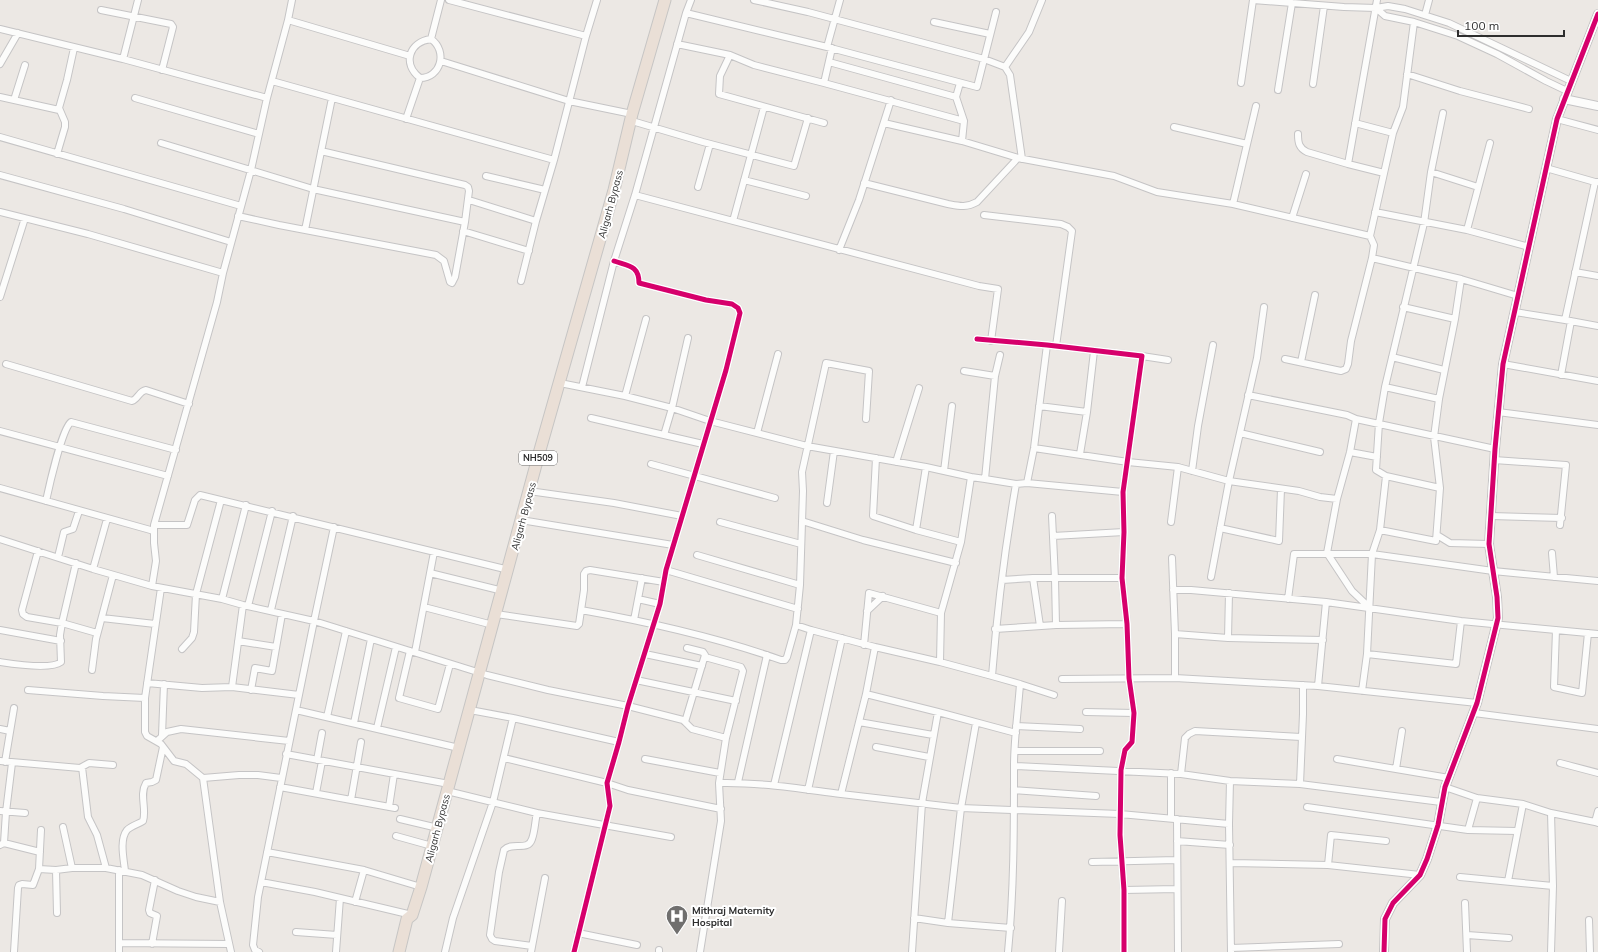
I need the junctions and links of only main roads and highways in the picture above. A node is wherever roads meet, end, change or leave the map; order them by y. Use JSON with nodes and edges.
{"nodes":[{"id":1,"x":665,"y":0,"type":"edge"},
{"id":2,"x":412,"y":915,"type":"junction"},
{"id":3,"x":399,"y":952,"type":"edge"},
{"id":4,"x":405,"y":952,"type":"edge"}],
"edges":[{"from":1,"to":2,"type":"highway","name":"Aligarh Bypass","number":"NH509"},
{"from":2,"to":3,"type":"highway","name":"Aligarh Bypass","number":"NH509"},
{"from":2,"to":4,"type":"highway","name":"Aligarh Bypass","number":"NH509"}]}
